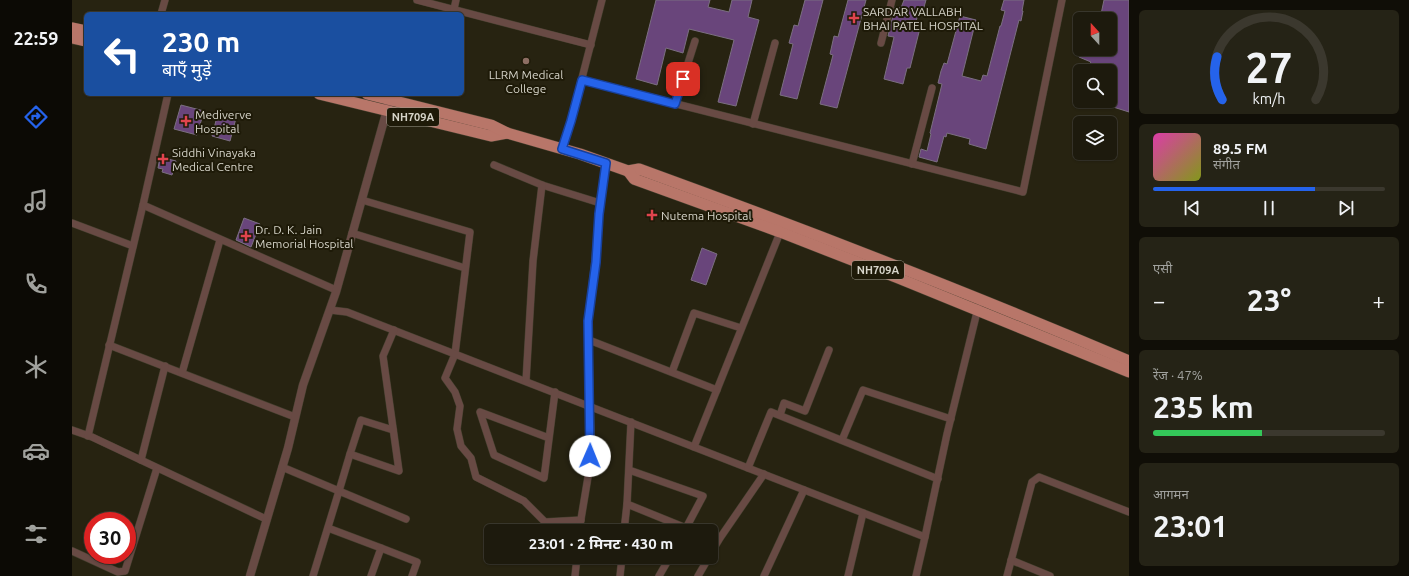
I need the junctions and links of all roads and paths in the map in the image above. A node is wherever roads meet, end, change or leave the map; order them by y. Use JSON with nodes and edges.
{"nodes":[{"id":1,"x":165,"y":0,"type":"edge"},
{"id":2,"x":417,"y":0,"type":"edge"},
{"id":3,"x":456,"y":0,"type":"edge"},
{"id":4,"x":602,"y":0,"type":"edge"},
{"id":5,"x":892,"y":0,"type":"edge"},
{"id":6,"x":1062,"y":0,"type":"edge"},
{"id":7,"x":454,"y":10,"type":"junction"},
{"id":8,"x":162,"y":12,"type":"edge"},
{"id":9,"x":462,"y":12,"type":"edge"},
{"id":10,"x":464,"y":13,"type":"edge"},
{"id":11,"x":72,"y":28,"type":"edge"},
{"id":12,"x":84,"y":30,"type":"edge"},
{"id":13,"x":72,"y":38,"type":"edge"},
{"id":14,"x":84,"y":41,"type":"edge"},
{"id":15,"x":695,"y":42,"type":"dead end"},
{"id":16,"x":775,"y":43,"type":"dead end"},
{"id":17,"x":881,"y":43,"type":"dead end"},
{"id":18,"x":590,"y":45,"type":"junction"},
{"id":19,"x":582,"y":80,"type":"junction"},
{"id":20,"x":932,"y":88,"type":"dead end"},
{"id":21,"x":168,"y":96,"type":"edge"},
{"id":22,"x":328,"y":96,"type":"edge"},
{"id":23,"x":376,"y":96,"type":"edge"},
{"id":24,"x":390,"y":99,"type":"junction"},
{"id":25,"x":675,"y":104,"type":"junction"},
{"id":26,"x":387,"y":110,"type":"junction"},
{"id":27,"x":754,"y":124,"type":"junction"},
{"id":28,"x":507,"y":133,"type":"junction"},
{"id":29,"x":562,"y":149,"type":"junction"},
{"id":30,"x":606,"y":163,"type":"junction"},
{"id":31,"x":912,"y":164,"type":"junction"},
{"id":32,"x":494,"y":166,"type":"dead end"},
{"id":33,"x":542,"y":185,"type":"junction"},
{"id":34,"x":362,"y":200,"type":"junction"},
{"id":35,"x":600,"y":203,"type":"junction"},
{"id":36,"x":143,"y":206,"type":"junction"},
{"id":37,"x":72,"y":223,"type":"edge"},
{"id":38,"x":782,"y":227,"type":"junction"},
{"id":39,"x":352,"y":233,"type":"junction"},
{"id":40,"x":220,"y":240,"type":"junction"},
{"id":41,"x":133,"y":246,"type":"junction"},
{"id":42,"x":466,"y":268,"type":"junction"},
{"id":43,"x":336,"y":290,"type":"junction"},
{"id":44,"x":979,"y":305,"type":"junction"},
{"id":45,"x":330,"y":310,"type":"junction"},
{"id":46,"x":741,"y":328,"type":"junction"},
{"id":47,"x":394,"y":330,"type":"junction"},
{"id":48,"x":589,"y":340,"type":"junction"},
{"id":49,"x":109,"y":345,"type":"junction"},
{"id":50,"x":829,"y":350,"type":"dead end"},
{"id":51,"x":455,"y":354,"type":"junction"},
{"id":52,"x":1129,"y":361,"type":"edge"},
{"id":53,"x":164,"y":366,"type":"junction"},
{"id":54,"x":672,"y":372,"type":"junction"},
{"id":55,"x":1129,"y":372,"type":"edge"},
{"id":56,"x":182,"y":373,"type":"junction"},
{"id":57,"x":526,"y":381,"type":"junction"},
{"id":58,"x":717,"y":390,"type":"junction"},
{"id":59,"x":555,"y":392,"type":"junction"},
{"id":60,"x":590,"y":406,"type":"junction"},
{"id":61,"x":780,"y":415,"type":"junction"},
{"id":62,"x":295,"y":417,"type":"junction"},
{"id":63,"x":951,"y":419,"type":"junction"},
{"id":64,"x":631,"y":422,"type":"junction"},
{"id":65,"x":72,"y":430,"type":"edge"},
{"id":66,"x":393,"y":430,"type":"junction"},
{"id":67,"x":88,"y":436,"type":"junction"},
{"id":68,"x":549,"y":438,"type":"junction"},
{"id":69,"x":842,"y":440,"type":"junction"},
{"id":70,"x":694,"y":447,"type":"junction"},
{"id":71,"x":350,"y":454,"type":"junction"},
{"id":72,"x":141,"y":460,"type":"junction"},
{"id":73,"x":282,"y":467,"type":"junction"},
{"id":74,"x":157,"y":468,"type":"junction"},
{"id":75,"x":748,"y":468,"type":"junction"},
{"id":76,"x":629,"y":470,"type":"junction"},
{"id":77,"x":764,"y":474,"type":"junction"},
{"id":78,"x":938,"y":479,"type":"junction"},
{"id":79,"x":804,"y":490,"type":"junction"},
{"id":80,"x":339,"y":491,"type":"junction"},
{"id":81,"x":627,"y":504,"type":"junction"},
{"id":82,"x":1129,"y":512,"type":"edge"},
{"id":83,"x":862,"y":513,"type":"junction"},
{"id":84,"x":266,"y":518,"type":"junction"},
{"id":85,"x":406,"y":519,"type":"dead end"},
{"id":86,"x":581,"y":520,"type":"junction"},
{"id":87,"x":580,"y":524,"type":"edge"},
{"id":88,"x":625,"y":524,"type":"edge"},
{"id":89,"x":672,"y":524,"type":"edge"},
{"id":90,"x":688,"y":524,"type":"edge"},
{"id":91,"x":328,"y":528,"type":"junction"},
{"id":92,"x":926,"y":537,"type":"junction"},
{"id":93,"x":718,"y":541,"type":"edge"},
{"id":94,"x":380,"y":548,"type":"junction"},
{"id":95,"x":72,"y":551,"type":"edge"},
{"id":96,"x":1011,"y":560,"type":"junction"},
{"id":97,"x":576,"y":564,"type":"edge"},
{"id":98,"x":621,"y":564,"type":"edge"},
{"id":99,"x":666,"y":564,"type":"edge"},
{"id":100,"x":705,"y":564,"type":"edge"},
{"id":101,"x":250,"y":576,"type":"edge"},
{"id":102,"x":312,"y":576,"type":"edge"},
{"id":103,"x":371,"y":576,"type":"edge"},
{"id":104,"x":412,"y":576,"type":"edge"},
{"id":105,"x":575,"y":576,"type":"edge"},
{"id":106,"x":620,"y":576,"type":"edge"},
{"id":107,"x":659,"y":576,"type":"edge"},
{"id":108,"x":698,"y":576,"type":"edge"},
{"id":109,"x":764,"y":576,"type":"edge"},
{"id":110,"x":848,"y":576,"type":"edge"},
{"id":111,"x":916,"y":576,"type":"edge"},
{"id":112,"x":1007,"y":576,"type":"edge"},
{"id":113,"x":1050,"y":576,"type":"edge"}],
"edges":[{"from":1,"to":8,"type":"street"},
{"from":2,"to":7,"type":"street"},
{"from":3,"to":7,"type":"street"},
{"from":4,"to":18,"type":"street"},
{"from":5,"to":17,"type":"street"},
{"from":6,"to":31,"type":"street"},
{"from":7,"to":9,"type":"street"},
{"from":10,"to":18,"type":"street"},
{"from":11,"to":12,"type":"highway"},
{"from":13,"to":14,"type":"highway"},
{"from":15,"to":25,"type":"street"},
{"from":16,"to":27,"type":"street"},
{"from":18,"to":19,"type":"street"},
{"from":19,"to":25,"type":"street"},
{"from":19,"to":29,"type":"street"},
{"from":20,"to":31,"type":"street"},
{"from":21,"to":36,"type":"street"},
{"from":22,"to":26,"type":"highway","number":"NH709A"},
{"from":23,"to":24,"type":"highway","number":"NH709A"},
{"from":24,"to":26,"type":"street"},
{"from":24,"to":28,"type":"highway","number":"NH709A"},
{"from":25,"to":27,"type":"street"},
{"from":26,"to":28,"type":"highway","number":"NH709A"},
{"from":26,"to":34,"type":"street"},
{"from":27,"to":31,"type":"street"},
{"from":28,"to":29,"type":"highway","number":"NH709A"},
{"from":29,"to":30,"type":"highway","number":"NH709A"},
{"from":30,"to":35,"type":"street"},
{"from":30,"to":38,"type":"highway","number":"NH709A"},
{"from":32,"to":33,"type":"street"},
{"from":33,"to":35,"type":"street"},
{"from":33,"to":57,"type":"street"},
{"from":34,"to":39,"type":"street"},
{"from":34,"to":42,"type":"street"},
{"from":35,"to":48,"type":"street"},
{"from":36,"to":40,"type":"street"},
{"from":36,"to":41,"type":"street"},
{"from":37,"to":41,"type":"street"},
{"from":38,"to":44,"type":"highway","number":"NH709A"},
{"from":38,"to":46,"type":"street"},
{"from":39,"to":42,"type":"street"},
{"from":39,"to":43,"type":"street"},
{"from":40,"to":43,"type":"street"},
{"from":40,"to":56,"type":"street"},
{"from":41,"to":49,"type":"street"},
{"from":42,"to":51,"type":"street"},
{"from":43,"to":45,"type":"street"},
{"from":44,"to":52,"type":"highway","number":"NH709A"},
{"from":44,"to":55,"type":"highway","number":"NH709A"},
{"from":44,"to":63,"type":"street"},
{"from":45,"to":47,"type":"street"},
{"from":45,"to":62,"type":"street"},
{"from":46,"to":54,"type":"street"},
{"from":46,"to":58,"type":"street"},
{"from":47,"to":51,"type":"street"},
{"from":47,"to":66,"type":"street"},
{"from":48,"to":54,"type":"street"},
{"from":48,"to":60,"type":"street"},
{"from":49,"to":53,"type":"street"},
{"from":49,"to":67,"type":"street"},
{"from":50,"to":61,"type":"street"},
{"from":51,"to":57,"type":"street"},
{"from":51,"to":86,"type":"street"},
{"from":53,"to":56,"type":"street"},
{"from":53,"to":72,"type":"street"},
{"from":54,"to":58,"type":"street"},
{"from":56,"to":62,"type":"street"},
{"from":57,"to":59,"type":"street"},
{"from":58,"to":70,"type":"street"},
{"from":59,"to":60,"type":"street"},
{"from":59,"to":68,"type":"street"},
{"from":60,"to":64,"type":"street"},
{"from":60,"to":86,"type":"street"},
{"from":61,"to":69,"type":"street"},
{"from":61,"to":75,"type":"street"},
{"from":62,"to":73,"type":"street"},
{"from":63,"to":69,"type":"street"},
{"from":63,"to":78,"type":"street"},
{"from":64,"to":70,"type":"street"},
{"from":64,"to":76,"type":"street"},
{"from":65,"to":67,"type":"street"},
{"from":66,"to":71,"type":"street"},
{"from":66,"to":71,"type":"street"},
{"from":67,"to":72,"type":"street"},
{"from":68,"to":68,"type":"street"},
{"from":69,"to":78,"type":"street"},
{"from":70,"to":75,"type":"street"},
{"from":71,"to":80,"type":"street"},
{"from":72,"to":74,"type":"street"},
{"from":73,"to":80,"type":"street"},
{"from":73,"to":84,"type":"street"},
{"from":74,"to":84,"type":"street"},
{"from":74,"to":95,"type":"street"},
{"from":75,"to":77,"type":"street"},
{"from":76,"to":81,"type":"street"},
{"from":76,"to":90,"type":"street"},
{"from":77,"to":79,"type":"street"},
{"from":77,"to":93,"type":"street"},
{"from":78,"to":92,"type":"street"},
{"from":79,"to":83,"type":"street"},
{"from":79,"to":109,"type":"street"},
{"from":80,"to":85,"type":"street"},
{"from":80,"to":91,"type":"street"},
{"from":81,"to":88,"type":"street"},
{"from":81,"to":89,"type":"street"},
{"from":82,"to":96,"type":"street"},
{"from":83,"to":92,"type":"street"},
{"from":83,"to":110,"type":"street"},
{"from":84,"to":101,"type":"street"},
{"from":86,"to":87,"type":"street"},
{"from":91,"to":94,"type":"street"},
{"from":91,"to":102,"type":"street"},
{"from":92,"to":111,"type":"street"},
{"from":94,"to":103,"type":"street"},
{"from":94,"to":104,"type":"street"},
{"from":96,"to":112,"type":"street"},
{"from":96,"to":113,"type":"street"},
{"from":97,"to":105,"type":"street"},
{"from":98,"to":106,"type":"street"},
{"from":99,"to":107,"type":"street"},
{"from":100,"to":108,"type":"street"}]}
